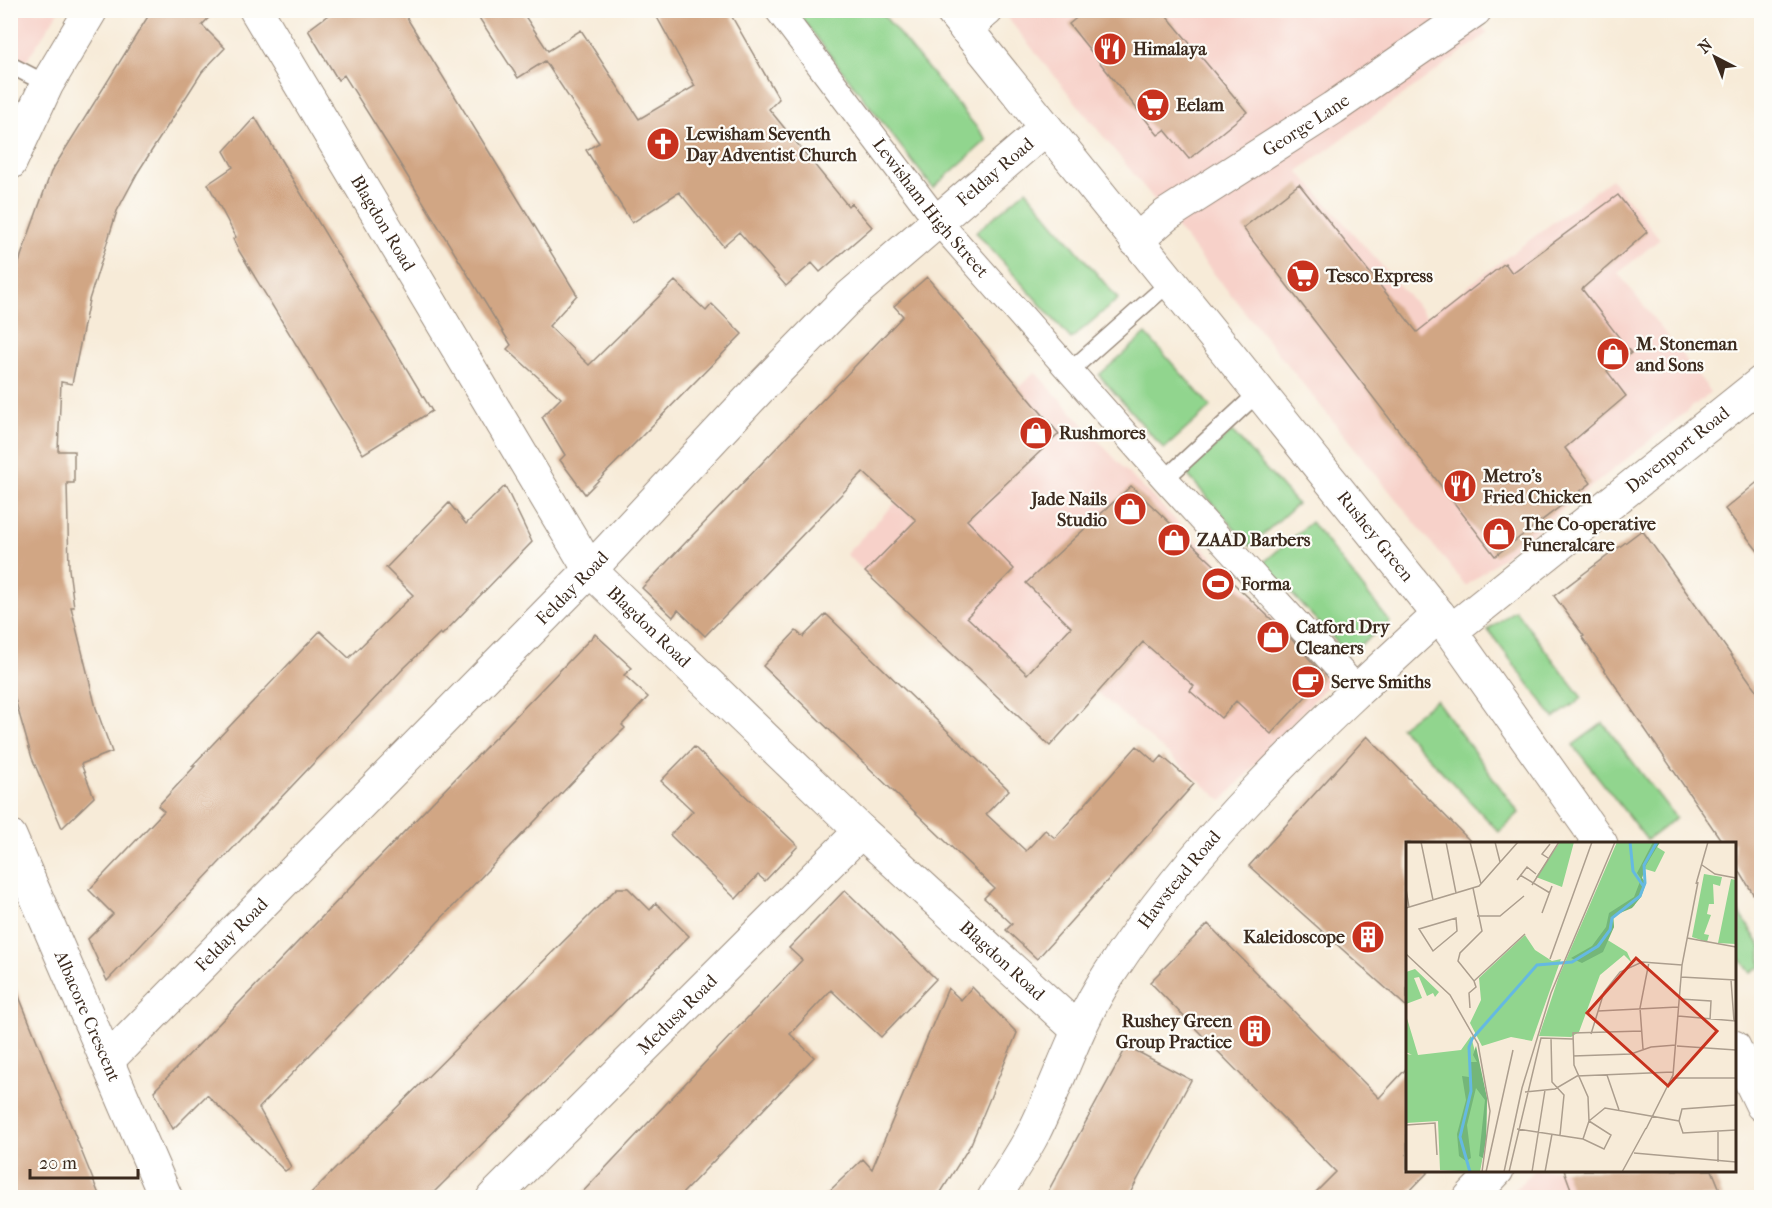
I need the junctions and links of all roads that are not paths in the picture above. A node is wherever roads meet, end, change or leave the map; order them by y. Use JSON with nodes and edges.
{"nodes":[{"id":1,"x":91,"y":10,"type":"edge"},
{"id":2,"x":256,"y":10,"type":"edge"},
{"id":3,"x":777,"y":10,"type":"edge"},
{"id":4,"x":1475,"y":10,"type":"edge"},
{"id":5,"x":968,"y":16,"type":"edge"},
{"id":6,"x":10,"y":65,"type":"edge"},
{"id":7,"x":47,"y":84,"type":"junction"},
{"id":8,"x":1046,"y":129,"type":"junction"},
{"id":9,"x":10,"y":163,"type":"edge"},
{"id":10,"x":938,"y":220,"type":"junction"},
{"id":11,"x":1136,"y":241,"type":"junction"},
{"id":12,"x":1169,"y":283,"type":"junction"},
{"id":13,"x":1071,"y":370,"type":"junction"},
{"id":14,"x":1761,"y":382,"type":"edge"},
{"id":15,"x":1260,"y":391,"type":"junction"},
{"id":16,"x":1165,"y":479,"type":"junction"},
{"id":17,"x":590,"y":570,"type":"junction"},
{"id":18,"x":1445,"y":623,"type":"junction"},
{"id":19,"x":1358,"y":690,"type":"junction"},
{"id":20,"x":861,"y":831,"type":"junction"},
{"id":21,"x":10,"y":836,"type":"edge"},
{"id":22,"x":1600,"y":842,"type":"edge"},
{"id":23,"x":1077,"y":1029,"type":"junction"},
{"id":24,"x":1747,"y":1057,"type":"edge"},
{"id":25,"x":108,"y":1060,"type":"junction"},
{"id":26,"x":1761,"y":1105,"type":"edge"},
{"id":27,"x":166,"y":1197,"type":"edge"},
{"id":28,"x":493,"y":1197,"type":"edge"},
{"id":29,"x":994,"y":1197,"type":"edge"}],
"edges":[{"from":1,"to":7,"type":"main road"},
{"from":2,"to":17,"type":"main road","name":"Blagdon Road"},
{"from":3,"to":10,"type":"street","name":"Lewisham High Street"},
{"from":4,"to":11,"type":"main road","name":"George Lane"},
{"from":5,"to":8,"type":"main road"},
{"from":6,"to":7,"type":"lane"},
{"from":7,"to":9,"type":"main road"},
{"from":8,"to":10,"type":"main road","name":"Felday Road"},
{"from":8,"to":11,"type":"main road"},
{"from":10,"to":13,"type":"street","name":"Lewisham High Street"},
{"from":10,"to":17,"type":"main road","name":"Felday Road"},
{"from":11,"to":12,"type":"main road","name":"Rushey Green"},
{"from":12,"to":13,"type":"lane"},
{"from":12,"to":15,"type":"main road","name":"Rushey Green"},
{"from":13,"to":16,"type":"street"},
{"from":14,"to":18,"type":"main road","name":"Davenport Road"},
{"from":15,"to":16,"type":"lane"},
{"from":15,"to":18,"type":"main road","name":"Rushey Green"},
{"from":16,"to":19,"type":"street"},
{"from":17,"to":20,"type":"main road","name":"Blagdon Road"},
{"from":17,"to":25,"type":"main road","name":"Felday Road"},
{"from":18,"to":19,"type":"main road","name":"Hawstead Road"},
{"from":18,"to":22,"type":"main road","name":"Rushey Green"},
{"from":19,"to":23,"type":"main road","name":"Hawstead Road"},
{"from":20,"to":23,"type":"main road","name":"Blagdon Road"},
{"from":20,"to":28,"type":"main road","name":"Medusa Road"},
{"from":21,"to":25,"type":"main road","name":"Albacore Crescent"},
{"from":23,"to":29,"type":"main road","name":"Hawstead Road"},
{"from":24,"to":26,"type":"main road"},
{"from":25,"to":27,"type":"main road","name":"Albacore Crescent"}]}
